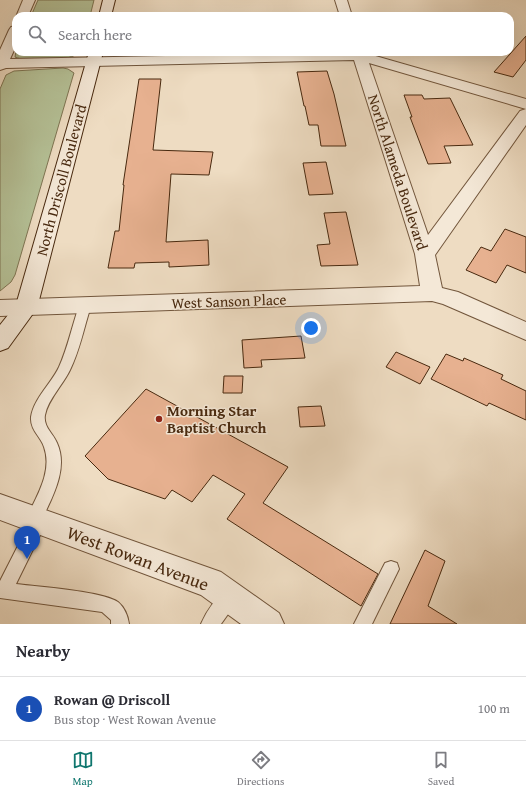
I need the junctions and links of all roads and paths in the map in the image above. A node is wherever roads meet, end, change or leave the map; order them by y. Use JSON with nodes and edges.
{"nodes":[{"id":1,"x":29,"y":0,"type":"edge"},
{"id":2,"x":109,"y":0,"type":"edge"},
{"id":3,"x":341,"y":0,"type":"edge"},
{"id":4,"x":24,"y":12,"type":"edge"},
{"id":5,"x":106,"y":12,"type":"edge"},
{"id":6,"x":345,"y":12,"type":"edge"},
{"id":7,"x":12,"y":39,"type":"edge"},
{"id":8,"x":183,"y":56,"type":"edge"},
{"id":9,"x":360,"y":56,"type":"edge"},
{"id":10,"x":366,"y":56,"type":"edge"},
{"id":11,"x":95,"y":57,"type":"edge"},
{"id":12,"x":0,"y":65,"type":"edge"},
{"id":13,"x":526,"y":104,"type":"edge"},
{"id":14,"x":526,"y":114,"type":"edge"},
{"id":15,"x":425,"y":254,"type":"junction"},
{"id":16,"x":432,"y":293,"type":"junction"},
{"id":17,"x":84,"y":306,"type":"junction"},
{"id":18,"x":0,"y":308,"type":"edge"},
{"id":19,"x":26,"y":308,"type":"junction"},
{"id":20,"x":526,"y":330,"type":"edge"},
{"id":21,"x":0,"y":342,"type":"edge"},
{"id":22,"x":0,"y":507,"type":"edge"},
{"id":23,"x":36,"y":520,"type":"junction"},
{"id":24,"x":391,"y":569,"type":"dead end"},
{"id":25,"x":2,"y":590,"type":"edge"},
{"id":26,"x":230,"y":597,"type":"junction"},
{"id":27,"x":120,"y":624,"type":"edge"},
{"id":28,"x":210,"y":624,"type":"edge"},
{"id":29,"x":268,"y":624,"type":"edge"},
{"id":30,"x":363,"y":624,"type":"edge"}],
"edges":[{"from":1,"to":4,"type":"street"},
{"from":2,"to":5,"type":"street"},
{"from":3,"to":6,"type":"street"},
{"from":7,"to":12,"type":"street"},
{"from":8,"to":11,"type":"street"},
{"from":9,"to":15,"type":"street","name":"North Alameda Boulevard"},
{"from":10,"to":13,"type":"street"},
{"from":11,"to":12,"type":"street"},
{"from":11,"to":19,"type":"street","name":"North Driscoll Boulevard"},
{"from":14,"to":15,"type":"street"},
{"from":15,"to":16,"type":"street","name":"North Alameda Boulevard"},
{"from":16,"to":17,"type":"street","name":"West Sanson Place"},
{"from":16,"to":20,"type":"street","name":"West Sanson Place"},
{"from":17,"to":19,"type":"street","name":"West Sanson Place"},
{"from":17,"to":23,"type":"lane"},
{"from":18,"to":19,"type":"street"},
{"from":19,"to":21,"type":"street","name":"North Driscoll Boulevard"},
{"from":22,"to":23,"type":"street","name":"West Rowan Avenue"},
{"from":23,"to":25,"type":"lane"},
{"from":23,"to":26,"type":"street","name":"West Rowan Avenue"},
{"from":24,"to":30,"type":"lane"},
{"from":25,"to":27,"type":"lane"},
{"from":26,"to":28,"type":"lane"},
{"from":26,"to":29,"type":"street","name":"West Rowan Avenue"}]}
